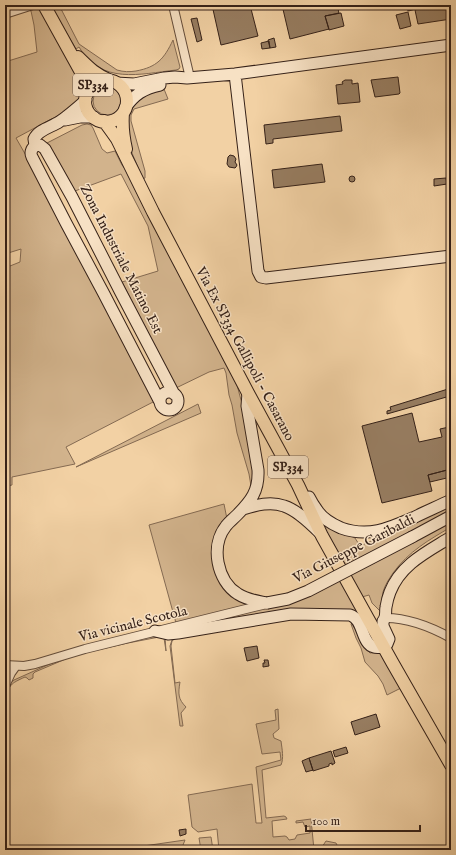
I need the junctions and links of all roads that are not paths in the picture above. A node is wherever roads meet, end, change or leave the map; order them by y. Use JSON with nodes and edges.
{"nodes":[{"id":1,"x":34,"y":5,"type":"edge"},
{"id":2,"x":44,"y":5,"type":"edge"},
{"id":3,"x":173,"y":5,"type":"edge"},
{"id":4,"x":5,"y":14,"type":"edge"},
{"id":5,"x":65,"y":42,"type":"junction"},
{"id":6,"x":451,"y":45,"type":"edge"},
{"id":7,"x":236,"y":74,"type":"junction"},
{"id":8,"x":189,"y":78,"type":"junction"},
{"id":9,"x":114,"y":82,"type":"junction"},
{"id":10,"x":86,"y":97,"type":"junction"},
{"id":11,"x":124,"y":110,"type":"junction"},
{"id":12,"x":99,"y":119,"type":"junction"},
{"id":13,"x":59,"y":122,"type":"junction"},
{"id":14,"x":35,"y":146,"type":"junction"},
{"id":15,"x":130,"y":166,"type":"junction"},
{"id":16,"x":81,"y":215,"type":"junction"},
{"id":17,"x":66,"y":223,"type":"junction"},
{"id":18,"x":451,"y":256,"type":"edge"},
{"id":19,"x":136,"y":322,"type":"junction"},
{"id":20,"x":122,"y":329,"type":"junction"},
{"id":21,"x":248,"y":393,"type":"junction"},
{"id":22,"x":298,"y":484,"type":"junction"},
{"id":23,"x":451,"y":500,"type":"edge"},
{"id":24,"x":243,"y":509,"type":"junction"},
{"id":25,"x":451,"y":516,"type":"edge"},
{"id":26,"x":322,"y":536,"type":"junction"},
{"id":27,"x":451,"y":537,"type":"edge"},
{"id":28,"x":268,"y":603,"type":"junction"},
{"id":29,"x":386,"y":618,"type":"junction"},
{"id":30,"x":156,"y":632,"type":"junction"},
{"id":31,"x":451,"y":638,"type":"edge"},
{"id":32,"x":384,"y":647,"type":"junction"},
{"id":33,"x":5,"y":665,"type":"edge"},
{"id":34,"x":16,"y":666,"type":"junction"},
{"id":35,"x":5,"y":686,"type":"edge"},
{"id":36,"x":451,"y":766,"type":"edge"}],
"edges":[{"from":1,"to":4,"type":"street"},
{"from":2,"to":5,"type":"main road","number":"SP334"},
{"from":3,"to":8,"type":"street"},
{"from":5,"to":9,"type":"main road","number":"SP334"},
{"from":5,"to":10,"type":"main road","number":"SP334"},
{"from":6,"to":7,"type":"street"},
{"from":7,"to":8,"type":"street"},
{"from":7,"to":18,"type":"street"},
{"from":8,"to":9,"type":"street"},
{"from":8,"to":11,"type":"street"},
{"from":9,"to":10,"type":"main road","number":"SP334"},
{"from":9,"to":11,"type":"main road","number":"SP334"},
{"from":10,"to":12,"type":"main road","number":"SP334"},
{"from":10,"to":13,"type":"street"},
{"from":11,"to":12,"type":"main road","number":"SP334"},
{"from":11,"to":15,"type":"main road","name":"Via Ex SP334 Gallipoli - Casarano","number":"SP334"},
{"from":12,"to":13,"type":"street"},
{"from":12,"to":15,"type":"main road","name":"Via Ex SP334 Gallipoli - Casarano","number":"SP334"},
{"from":13,"to":14,"type":"street"},
{"from":14,"to":16,"type":"street","name":"Zona Industriale Matino Est"},
{"from":14,"to":17,"type":"street","name":"Zona Industriale Matino Est"},
{"from":15,"to":21,"type":"main road","name":"Via Ex SP334 Gallipoli - Casarano","number":"SP334"},
{"from":16,"to":17,"type":"street"},
{"from":16,"to":19,"type":"street","name":"Zona Industriale Matino Est"},
{"from":17,"to":20,"type":"street","name":"Zona Industriale Matino Est"},
{"from":19,"to":20,"type":"street"},
{"from":19,"to":20,"type":"street","name":"Zona Industriale Matino Est"},
{"from":21,"to":22,"type":"main road","name":"Via Ex SP334 Gallipoli - Casarano","number":"SP334"},
{"from":21,"to":24,"type":"street"},
{"from":22,"to":23,"type":"street"},
{"from":22,"to":26,"type":"main road","name":"Via Ex SP334 Gallipoli - Casarano","number":"SP334"},
{"from":24,"to":26,"type":"street"},
{"from":24,"to":28,"type":"street"},
{"from":25,"to":28,"type":"street","name":"Via Giuseppe Garibaldi","bridge":true},
{"from":26,"to":32,"type":"main road","name":"Via Ex SP334 Gallipoli - Casarano","number":"SP334"},
{"from":27,"to":29,"type":"street"},
{"from":28,"to":30,"type":"street","name":"Via vicinale Scotola"},
{"from":29,"to":31,"type":"street"},
{"from":29,"to":32,"type":"street"},
{"from":30,"to":32,"type":"street"},
{"from":30,"to":34,"type":"street","name":"Via vicinale Scotola"},
{"from":32,"to":36,"type":"main road","name":"Via Ex SP334 Gallipoli - Casarano","number":"SP334"},
{"from":33,"to":34,"type":"street","name":"Via vicinale Scotola"},
{"from":34,"to":35,"type":"street"}]}
